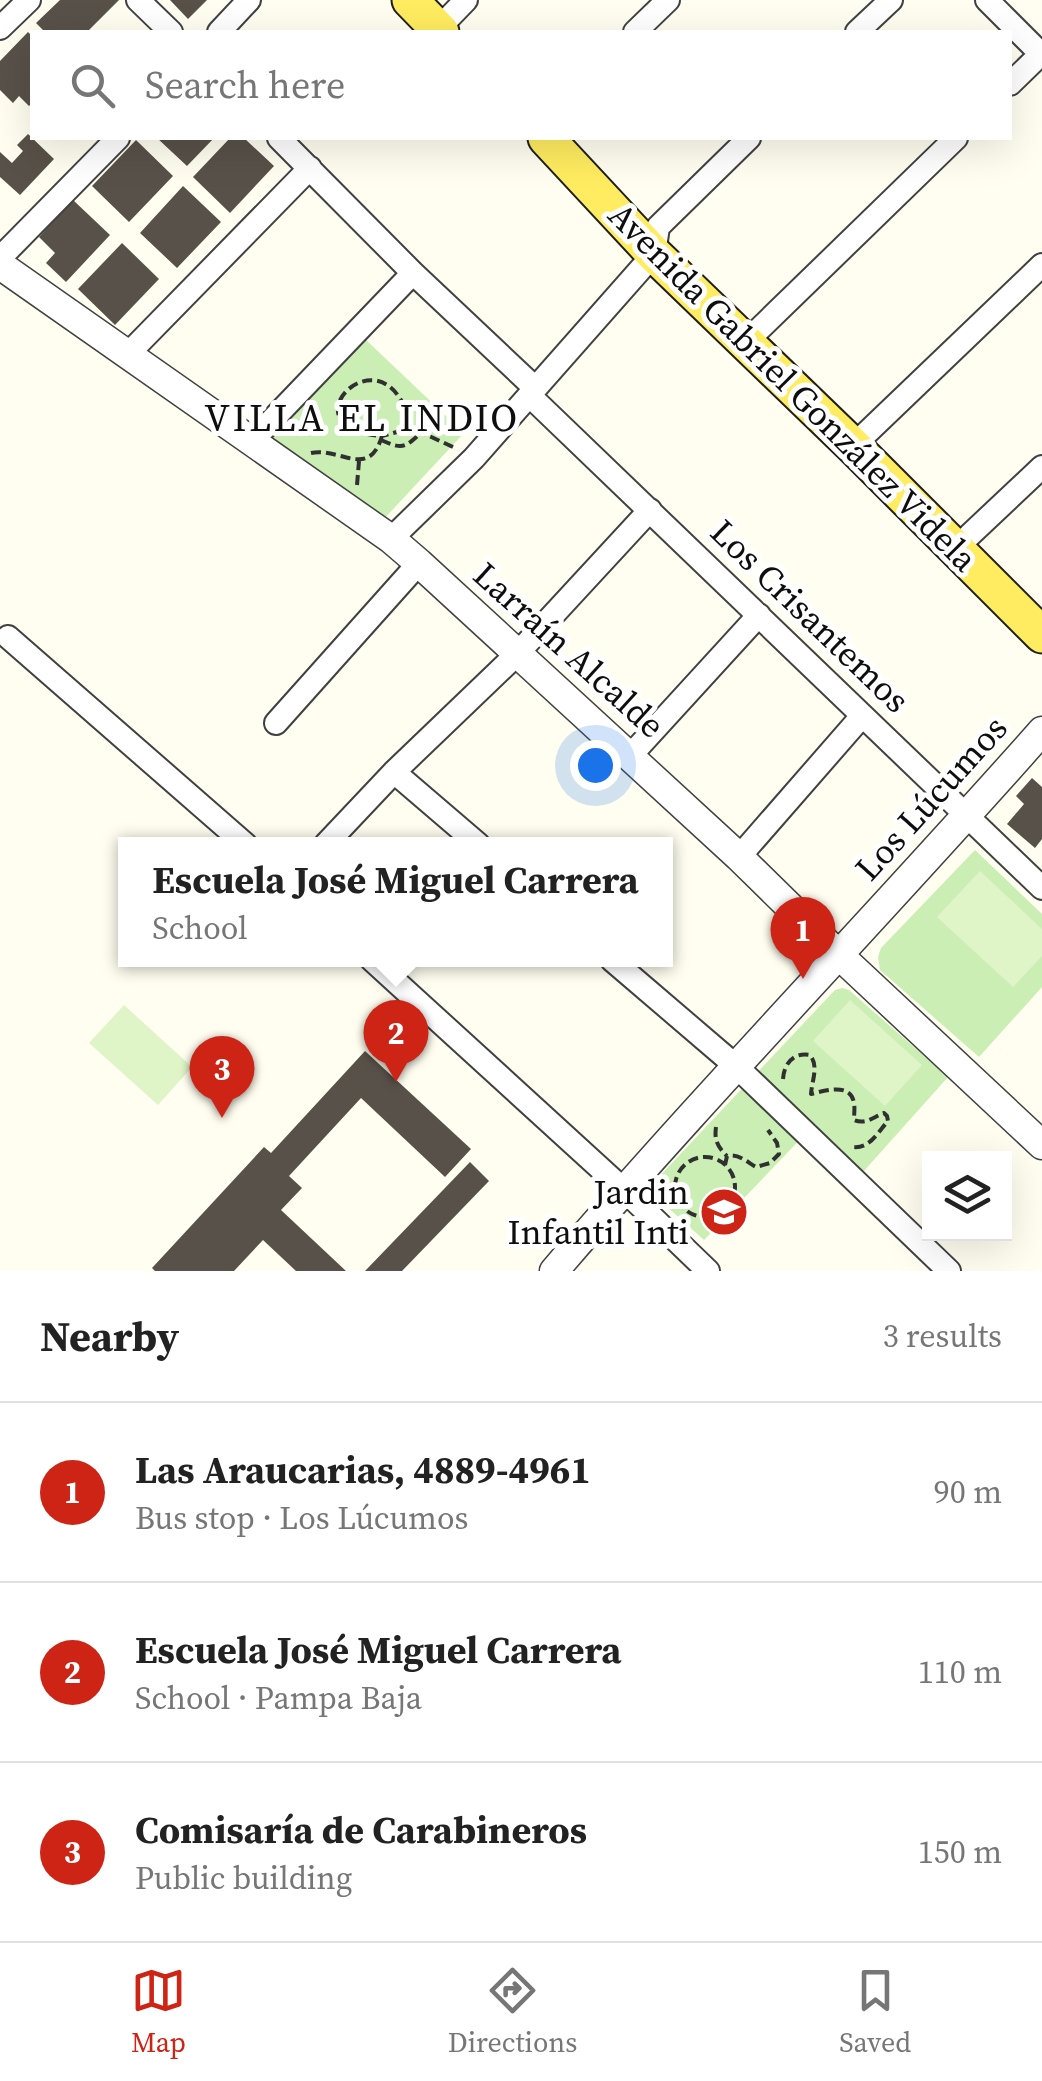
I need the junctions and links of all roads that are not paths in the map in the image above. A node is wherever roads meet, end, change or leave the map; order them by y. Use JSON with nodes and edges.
{"nodes":[{"id":1,"x":29,"y":0,"type":"edge"},
{"id":2,"x":138,"y":0,"type":"edge"},
{"id":3,"x":249,"y":0,"type":"edge"},
{"id":4,"x":410,"y":0,"type":"edge"},
{"id":5,"x":466,"y":0,"type":"edge"},
{"id":6,"x":668,"y":0,"type":"edge"},
{"id":7,"x":891,"y":0,"type":"edge"},
{"id":8,"x":987,"y":0,"type":"edge"},
{"id":9,"x":0,"y":28,"type":"edge"},
{"id":10,"x":170,"y":30,"type":"edge"},
{"id":11,"x":220,"y":30,"type":"edge"},
{"id":12,"x":438,"y":30,"type":"edge"},
{"id":13,"x":440,"y":30,"type":"edge"},
{"id":14,"x":637,"y":30,"type":"edge"},
{"id":15,"x":859,"y":30,"type":"edge"},
{"id":16,"x":1041,"y":54,"type":"edge"},
{"id":17,"x":1012,"y":82,"type":"edge"},
{"id":18,"x":116,"y":140,"type":"edge"},
{"id":19,"x":281,"y":140,"type":"edge"},
{"id":20,"x":548,"y":140,"type":"edge"},
{"id":21,"x":748,"y":140,"type":"edge"},
{"id":22,"x":954,"y":140,"type":"edge"},
{"id":23,"x":310,"y":168,"type":"junction"},
{"id":24,"x":654,"y":254,"type":"junction"},
{"id":25,"x":0,"y":262,"type":"edge"},
{"id":26,"x":1042,"y":265,"type":"edge"},
{"id":27,"x":413,"y":274,"type":"junction"},
{"id":28,"x":746,"y":342,"type":"junction"},
{"id":29,"x":129,"y":354,"type":"junction"},
{"id":30,"x":532,"y":392,"type":"junction"},
{"id":31,"x":251,"y":442,"type":"junction"},
{"id":32,"x":853,"y":446,"type":"junction"},
{"id":33,"x":1042,"y":467,"type":"edge"},
{"id":34,"x":650,"y":510,"type":"junction"},
{"id":35,"x":391,"y":540,"type":"junction"},
{"id":36,"x":956,"y":548,"type":"junction"},
{"id":37,"x":419,"y":563,"type":"junction"},
{"id":38,"x":759,"y":615,"type":"junction"},
{"id":39,"x":1042,"y":635,"type":"edge"},
{"id":40,"x":8,"y":636,"type":"dead end"},
{"id":41,"x":516,"y":654,"type":"junction"},
{"id":42,"x":862,"y":716,"type":"junction"},
{"id":43,"x":276,"y":723,"type":"dead end"},
{"id":44,"x":1042,"y":732,"type":"edge"},
{"id":45,"x":630,"y":756,"type":"junction"},
{"id":46,"x":394,"y":772,"type":"junction"},
{"id":47,"x":968,"y":815,"type":"junction"},
{"id":48,"x":236,"y":837,"type":"edge"},
{"id":49,"x":333,"y":837,"type":"edge"},
{"id":50,"x":470,"y":837,"type":"edge"},
{"id":51,"x":738,"y":857,"type":"junction"},
{"id":52,"x":1042,"y":888,"type":"edge"},
{"id":53,"x":840,"y":956,"type":"junction"},
{"id":54,"x":380,"y":967,"type":"edge"},
{"id":55,"x":620,"y":967,"type":"edge"},
{"id":56,"x":737,"y":1067,"type":"junction"},
{"id":57,"x":1042,"y":1146,"type":"edge"},
{"id":58,"x":624,"y":1190,"type":"junction"},
{"id":59,"x":554,"y":1271,"type":"edge"},
{"id":60,"x":708,"y":1271,"type":"edge"},
{"id":61,"x":949,"y":1271,"type":"edge"}],
"edges":[{"from":1,"to":9,"type":"street"},
{"from":2,"to":10,"type":"street"},
{"from":3,"to":11,"type":"street"},
{"from":4,"to":12,"type":"main road"},
{"from":5,"to":13,"type":"street"},
{"from":6,"to":14,"type":"street"},
{"from":7,"to":15,"type":"street"},
{"from":8,"to":16,"type":"street"},
{"from":16,"to":17,"type":"street"},
{"from":18,"to":25,"type":"street"},
{"from":19,"to":23,"type":"street","name":"Los Crisantemos"},
{"from":20,"to":24,"type":"main road","name":"Avenida Gabriel González Videla"},
{"from":21,"to":24,"type":"street"},
{"from":22,"to":28,"type":"street"},
{"from":23,"to":27,"type":"street","name":"Los Crisantemos"},
{"from":23,"to":29,"type":"street"},
{"from":24,"to":28,"type":"main road","name":"Avenida Gabriel González Videla"},
{"from":24,"to":30,"type":"street"},
{"from":25,"to":29,"type":"street","name":"Larraín Alcalde"},
{"from":26,"to":32,"type":"street"},
{"from":27,"to":30,"type":"street","name":"Los Crisantemos"},
{"from":27,"to":31,"type":"street"},
{"from":28,"to":32,"type":"main road","name":"Avenida Gabriel González Videla"},
{"from":29,"to":31,"type":"street","name":"Larraín Alcalde"},
{"from":30,"to":34,"type":"street","name":"Los Crisantemos"},
{"from":30,"to":35,"type":"street"},
{"from":31,"to":35,"type":"street","name":"Larraín Alcalde"},
{"from":32,"to":36,"type":"main road","name":"Avenida Gabriel González Videla"},
{"from":33,"to":36,"type":"street"},
{"from":34,"to":38,"type":"street","name":"Los Crisantemos"},
{"from":34,"to":41,"type":"street"},
{"from":35,"to":37,"type":"street","name":"Larraín Alcalde"},
{"from":36,"to":39,"type":"main road","name":"Avenida Gabriel González Videla"},
{"from":37,"to":41,"type":"street","name":"Larraín Alcalde"},
{"from":37,"to":43,"type":"street"},
{"from":38,"to":42,"type":"street","name":"Los Crisantemos"},
{"from":38,"to":45,"type":"street"},
{"from":40,"to":48,"type":"street"},
{"from":41,"to":45,"type":"street","name":"Larraín Alcalde"},
{"from":41,"to":46,"type":"street"},
{"from":42,"to":47,"type":"street","name":"Los Crisantemos"},
{"from":42,"to":51,"type":"street"},
{"from":44,"to":47,"type":"street","name":"Los Lúcumos"},
{"from":45,"to":51,"type":"street","name":"Larraín Alcalde"},
{"from":46,"to":49,"type":"street"},
{"from":46,"to":50,"type":"street"},
{"from":47,"to":52,"type":"street","name":"Los Crisantemos"},
{"from":47,"to":53,"type":"street","name":"Los Lúcumos"},
{"from":51,"to":53,"type":"street","name":"Larraín Alcalde"},
{"from":53,"to":56,"type":"street","name":"Los Lúcumos"},
{"from":53,"to":57,"type":"street","name":"Larraín Alcalde"},
{"from":54,"to":58,"type":"street"},
{"from":55,"to":56,"type":"street"},
{"from":56,"to":58,"type":"street","name":"Los Lúcumos"},
{"from":56,"to":61,"type":"street"},
{"from":58,"to":59,"type":"street","name":"Los Lúcumos"},
{"from":58,"to":60,"type":"street"}]}
